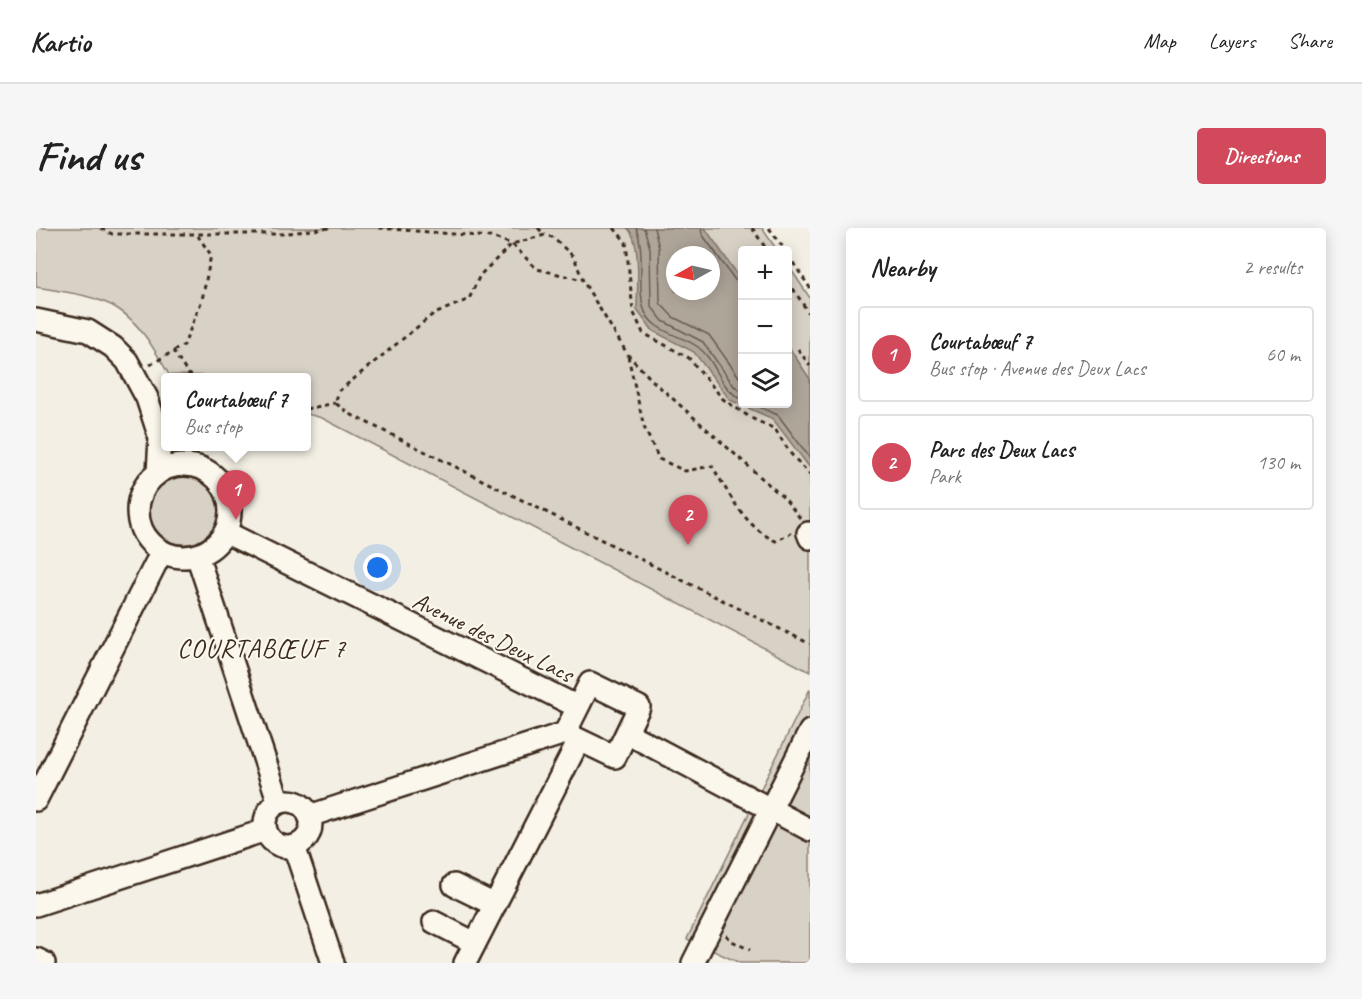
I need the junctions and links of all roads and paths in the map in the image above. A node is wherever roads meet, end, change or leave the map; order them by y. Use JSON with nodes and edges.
{"nodes":[{"id":1,"x":101,"y":228,"type":"edge"},
{"id":2,"x":184,"y":228,"type":"edge"},
{"id":3,"x":329,"y":228,"type":"edge"},
{"id":4,"x":379,"y":228,"type":"edge"},
{"id":5,"x":538,"y":228,"type":"edge"},
{"id":6,"x":614,"y":228,"type":"edge"},
{"id":7,"x":752,"y":228,"type":"edge"},
{"id":8,"x":769,"y":228,"type":"edge"},
{"id":9,"x":188,"y":235,"type":"junction"},
{"id":10,"x":545,"y":235,"type":"junction"},
{"id":11,"x":198,"y":236,"type":"junction"},
{"id":12,"x":512,"y":244,"type":"junction"},
{"id":13,"x":764,"y":246,"type":"edge"},
{"id":14,"x":782,"y":246,"type":"edge"},
{"id":15,"x":792,"y":261,"type":"edge"},
{"id":16,"x":583,"y":280,"type":"junction"},
{"id":17,"x":792,"y":287,"type":"edge"},
{"id":18,"x":810,"y":288,"type":"edge"},
{"id":19,"x":810,"y":315,"type":"edge"},
{"id":20,"x":36,"y":320,"type":"edge"},
{"id":21,"x":798,"y":349,"type":"dead end"},
{"id":22,"x":173,"y":351,"type":"junction"},
{"id":23,"x":628,"y":355,"type":"junction"},
{"id":24,"x":810,"y":366,"type":"edge"},
{"id":25,"x":187,"y":373,"type":"edge"},
{"id":26,"x":135,"y":374,"type":"junction"},
{"id":27,"x":335,"y":403,"type":"junction"},
{"id":28,"x":311,"y":408,"type":"edge"},
{"id":29,"x":161,"y":436,"type":"edge"},
{"id":30,"x":162,"y":451,"type":"edge"},
{"id":31,"x":171,"y":451,"type":"edge"},
{"id":32,"x":182,"y":465,"type":"junction"},
{"id":33,"x":158,"y":473,"type":"junction"},
{"id":34,"x":810,"y":475,"type":"edge"},
{"id":35,"x":225,"y":532,"type":"junction"},
{"id":36,"x":808,"y":532,"type":"edge"},
{"id":37,"x":162,"y":551,"type":"junction"},
{"id":38,"x":197,"y":555,"type":"junction"},
{"id":39,"x":810,"y":644,"type":"edge"},
{"id":40,"x":578,"y":707,"type":"junction"},
{"id":41,"x":810,"y":731,"type":"edge"},
{"id":42,"x":627,"y":733,"type":"junction"},
{"id":43,"x":572,"y":736,"type":"junction"},
{"id":44,"x":36,"y":800,"type":"edge"},
{"id":45,"x":279,"y":802,"type":"junction"},
{"id":46,"x":772,"y":811,"type":"junction"},
{"id":47,"x":309,"y":816,"type":"junction"},
{"id":48,"x":808,"y":826,"type":"edge"},
{"id":49,"x":266,"y":830,"type":"junction"},
{"id":50,"x":294,"y":846,"type":"junction"},
{"id":51,"x":454,"y":885,"type":"dead end"},
{"id":52,"x":36,"y":905,"type":"edge"},
{"id":53,"x":495,"y":905,"type":"junction"},
{"id":54,"x":434,"y":922,"type":"dead end"},
{"id":55,"x":715,"y":923,"type":"junction"},
{"id":56,"x":475,"y":943,"type":"junction"},
{"id":57,"x":750,"y":950,"type":"dead end"},
{"id":58,"x":36,"y":959,"type":"edge"},
{"id":59,"x":44,"y":963,"type":"edge"},
{"id":60,"x":333,"y":963,"type":"edge"},
{"id":61,"x":465,"y":963,"type":"edge"},
{"id":62,"x":693,"y":963,"type":"edge"}],
"edges":[{"from":1,"to":9,"type":"path"},
{"from":2,"to":9,"type":"path"},
{"from":3,"to":11,"type":"path"},
{"from":4,"to":12,"type":"path"},
{"from":5,"to":10,"type":"path"},
{"from":6,"to":34,"type":"path"},
{"from":7,"to":13,"type":"path"},
{"from":8,"to":14,"type":"path"},
{"from":9,"to":11,"type":"path"},
{"from":10,"to":12,"type":"path"},
{"from":10,"to":16,"type":"path"},
{"from":11,"to":22,"type":"path"},
{"from":12,"to":16,"type":"path"},
{"from":12,"to":27,"type":"path"},
{"from":15,"to":18,"type":"path"},
{"from":16,"to":23,"type":"path"},
{"from":17,"to":19,"type":"path"},
{"from":20,"to":26,"type":"street"},
{"from":21,"to":24,"type":"path"},
{"from":22,"to":25,"type":"path"},
{"from":22,"to":26,"type":"path"},
{"from":23,"to":36,"type":"path"},
{"from":23,"to":36,"type":"path"},
{"from":26,"to":29,"type":"street"},
{"from":27,"to":28,"type":"path"},
{"from":27,"to":39,"type":"path"},
{"from":30,"to":33,"type":"street"},
{"from":31,"to":32,"type":"street"},
{"from":32,"to":33,"type":"street"},
{"from":32,"to":35,"type":"street"},
{"from":33,"to":37,"type":"street"},
{"from":35,"to":38,"type":"street"},
{"from":35,"to":40,"type":"street","name":"Avenue des Deux Lacs"},
{"from":37,"to":38,"type":"street"},
{"from":37,"to":44,"type":"street"},
{"from":38,"to":45,"type":"street"},
{"from":40,"to":42,"type":"street","name":"Avenue des Deux Lacs"},
{"from":40,"to":43,"type":"street","name":"Avenue des Deux Lacs"},
{"from":41,"to":46,"type":"street"},
{"from":42,"to":43,"type":"street","name":"Avenue des Deux Lacs"},
{"from":42,"to":46,"type":"street"},
{"from":43,"to":47,"type":"street"},
{"from":43,"to":53,"type":"street"},
{"from":45,"to":47,"type":"street"},
{"from":45,"to":49,"type":"street"},
{"from":46,"to":48,"type":"street"},
{"from":46,"to":55,"type":"street"},
{"from":47,"to":50,"type":"street"},
{"from":49,"to":50,"type":"street"},
{"from":49,"to":52,"type":"street"},
{"from":50,"to":60,"type":"street"},
{"from":51,"to":53,"type":"street"},
{"from":53,"to":56,"type":"street"},
{"from":54,"to":56,"type":"street"},
{"from":55,"to":57,"type":"path"},
{"from":55,"to":62,"type":"street"},
{"from":56,"to":61,"type":"street"},
{"from":58,"to":59,"type":"street"}]}
